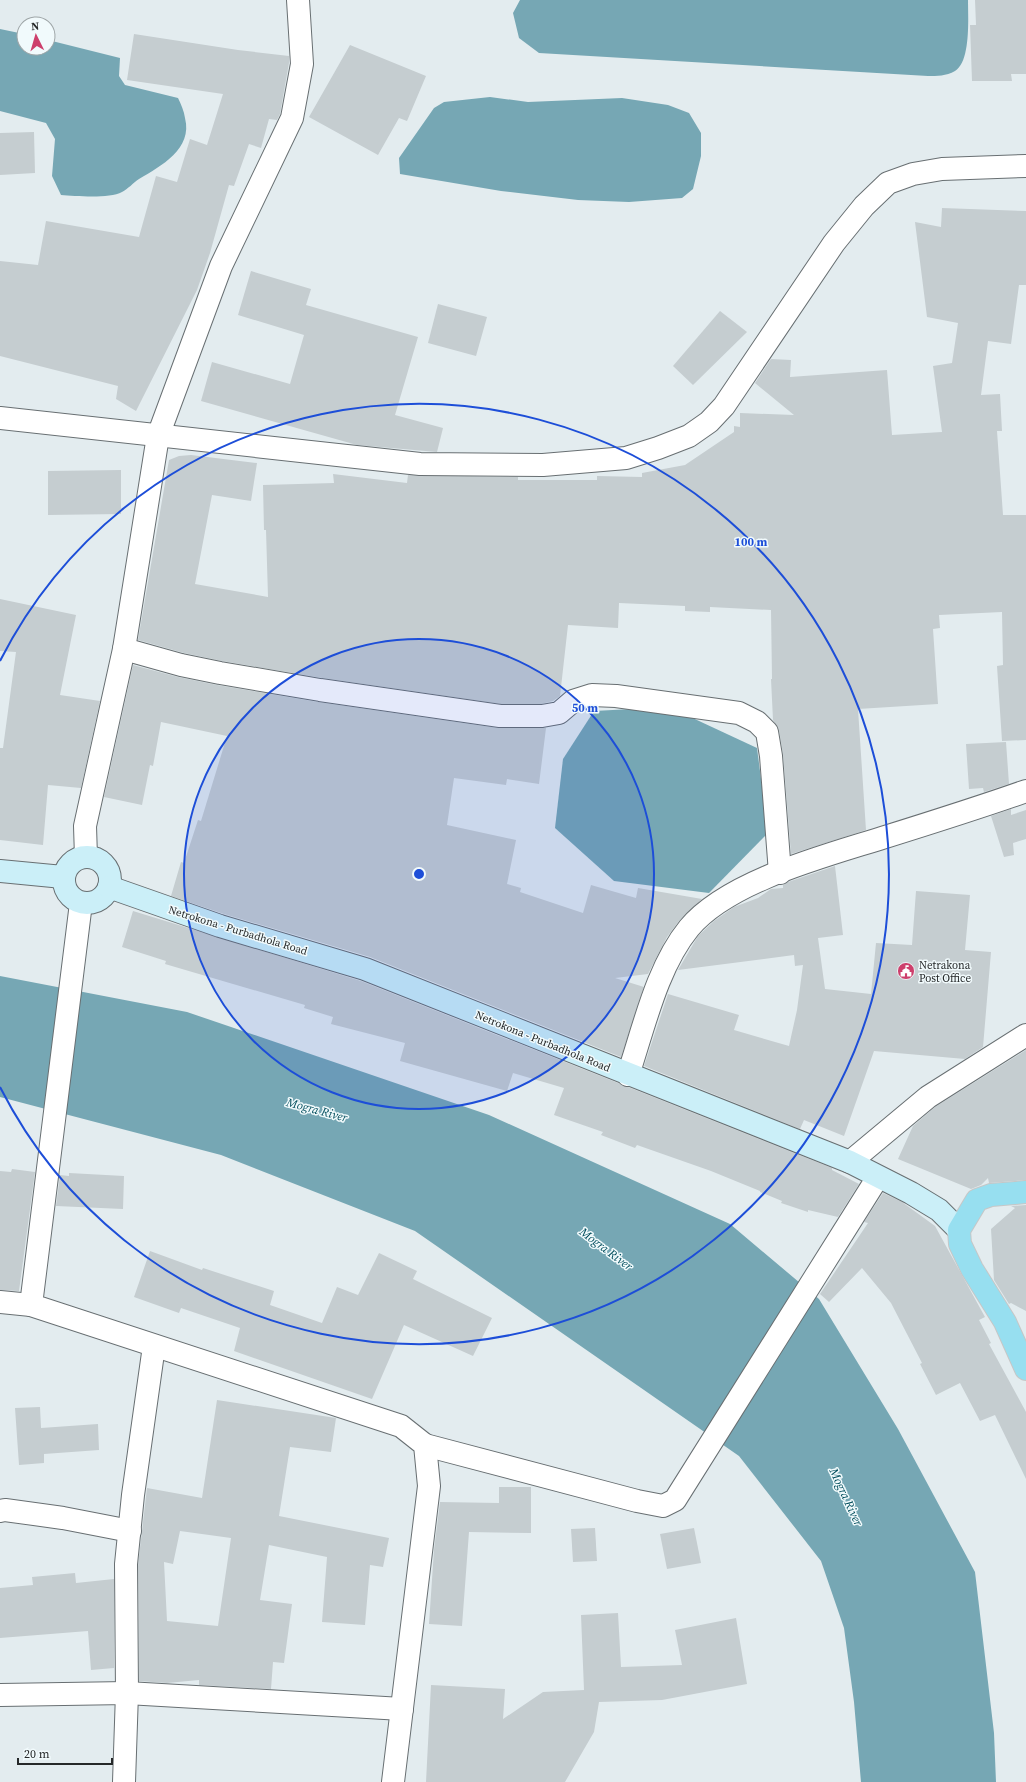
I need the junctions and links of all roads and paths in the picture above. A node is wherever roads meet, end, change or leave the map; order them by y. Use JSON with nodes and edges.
{"nodes":[{"id":1,"x":298,"y":0,"type":"edge"},
{"id":2,"x":1026,"y":166,"type":"edge"},
{"id":3,"x":0,"y":418,"type":"edge"},
{"id":4,"x":158,"y":436,"type":"junction"},
{"id":5,"x":124,"y":649,"type":"junction"},
{"id":6,"x":1026,"y":791,"type":"edge"},
{"id":7,"x":86,"y":856,"type":"junction"},
{"id":8,"x":0,"y":871,"type":"edge"},
{"id":9,"x":780,"y":873,"type":"junction"},
{"id":10,"x":63,"y":877,"type":"junction"},
{"id":11,"x":109,"y":887,"type":"junction"},
{"id":12,"x":81,"y":903,"type":"junction"},
{"id":13,"x":1026,"y":1035,"type":"edge"},
{"id":14,"x":628,"y":1075,"type":"junction"},
{"id":15,"x":850,"y":1162,"type":"junction"},
{"id":16,"x":878,"y":1177,"type":"junction"},
{"id":17,"x":1026,"y":1192,"type":"edge"},
{"id":18,"x":959,"y":1230,"type":"junction"},
{"id":19,"x":0,"y":1302,"type":"edge"},
{"id":20,"x":31,"y":1305,"type":"junction"},
{"id":21,"x":154,"y":1346,"type":"junction"},
{"id":22,"x":1026,"y":1370,"type":"edge"},
{"id":23,"x":425,"y":1445,"type":"junction"},
{"id":24,"x":0,"y":1511,"type":"edge"},
{"id":25,"x":130,"y":1531,"type":"junction"},
{"id":26,"x":127,"y":1693,"type":"junction"},
{"id":27,"x":0,"y":1695,"type":"edge"},
{"id":28,"x":402,"y":1709,"type":"junction"},
{"id":29,"x":124,"y":1782,"type":"edge"},
{"id":30,"x":393,"y":1782,"type":"edge"}],
"edges":[{"from":1,"to":4,"type":"street"},
{"from":2,"to":4,"type":"street"},
{"from":3,"to":4,"type":"street"},
{"from":4,"to":5,"type":"street"},
{"from":5,"to":7,"type":"street"},
{"from":5,"to":9,"type":"street"},
{"from":6,"to":9,"type":"street"},
{"from":7,"to":10,"type":"main road"},
{"from":7,"to":11,"type":"main road"},
{"from":8,"to":10,"type":"main road"},
{"from":9,"to":14,"type":"street"},
{"from":10,"to":12,"type":"main road"},
{"from":11,"to":12,"type":"main road"},
{"from":11,"to":14,"type":"main road","name":"Netrokona - Purbadhola Road"},
{"from":12,"to":20,"type":"street"},
{"from":13,"to":15,"type":"street"},
{"from":14,"to":15,"type":"main road","name":"Netrokona - Purbadhola Road"},
{"from":15,"to":16,"type":"main road","name":"Netrokona - Purbadhola Road"},
{"from":16,"to":18,"type":"main road","name":"Netrokona - Purbadhola Road"},
{"from":16,"to":23,"type":"street"},
{"from":17,"to":18,"type":"main road"},
{"from":18,"to":22,"type":"main road"},
{"from":19,"to":20,"type":"street"},
{"from":20,"to":21,"type":"street"},
{"from":21,"to":23,"type":"street"},
{"from":21,"to":25,"type":"street"},
{"from":23,"to":28,"type":"street"},
{"from":24,"to":25,"type":"street"},
{"from":25,"to":26,"type":"street"},
{"from":26,"to":27,"type":"street"},
{"from":26,"to":28,"type":"street"},
{"from":26,"to":29,"type":"street"},
{"from":28,"to":30,"type":"street"}]}
